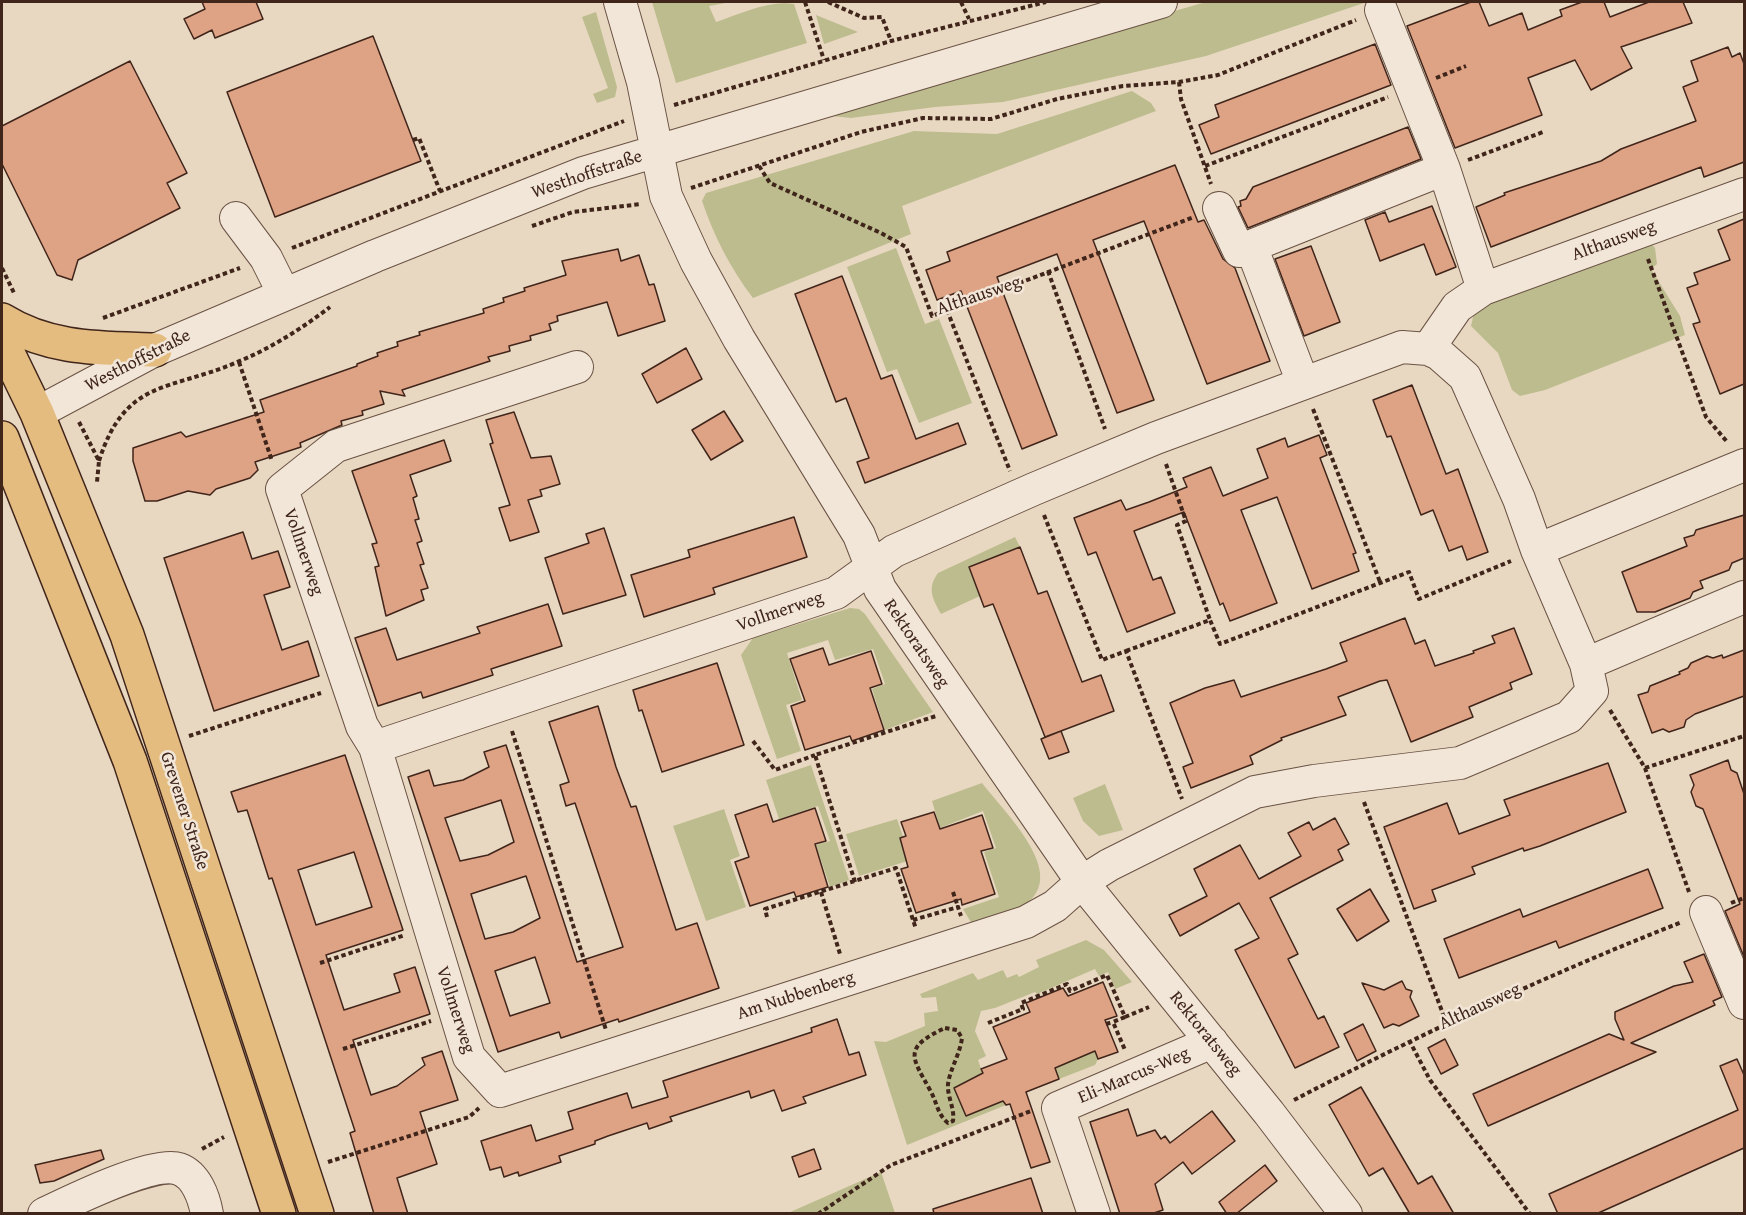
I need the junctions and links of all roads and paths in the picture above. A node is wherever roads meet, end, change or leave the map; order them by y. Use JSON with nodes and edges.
{"nodes":[{"id":1,"x":620,"y":2,"type":"edge"},
{"id":2,"x":805,"y":2,"type":"edge"},
{"id":3,"x":828,"y":2,"type":"edge"},
{"id":4,"x":962,"y":2,"type":"edge"},
{"id":5,"x":1161,"y":2,"type":"edge"},
{"id":6,"x":1381,"y":10,"type":"joint"},
{"id":7,"x":969,"y":20,"type":"dead end"},
{"id":8,"x":891,"y":41,"type":"dead end"},
{"id":9,"x":824,"y":60,"type":"dead end"},
{"id":10,"x":1466,"y":66,"type":"dead end"},
{"id":11,"x":1179,"y":82,"type":"junction"},
{"id":12,"x":1412,"y":88,"type":"junction"},
{"id":13,"x":1544,"y":132,"type":"dead end"},
{"id":14,"x":413,"y":140,"type":"dead end"},
{"id":15,"x":656,"y":151,"type":"junction"},
{"id":16,"x":759,"y":166,"type":"junction"},
{"id":17,"x":1205,"y":166,"type":"junction"},
{"id":18,"x":1444,"y":169,"type":"junction"},
{"id":19,"x":440,"y":191,"type":"dead end"},
{"id":20,"x":1744,"y":194,"type":"edge"},
{"id":21,"x":666,"y":196,"type":"junction"},
{"id":22,"x":1219,"y":208,"type":"junction"},
{"id":23,"x":236,"y":218,"type":"dead end"},
{"id":24,"x":527,"y":227,"type":"dead end"},
{"id":25,"x":1639,"y":233,"type":"junction"},
{"id":26,"x":1251,"y":246,"type":"junction"},
{"id":27,"x":266,"y":258,"type":"junction"},
{"id":28,"x":2,"y":268,"type":"edge"},
{"id":29,"x":1048,"y":271,"type":"junction"},
{"id":30,"x":1483,"y":289,"type":"junction"},
{"id":31,"x":284,"y":294,"type":"junction"},
{"id":32,"x":340,"y":303,"type":"dead end"},
{"id":33,"x":8,"y":307,"type":"edge"},
{"id":34,"x":947,"y":310,"type":"junction"},
{"id":35,"x":94,"y":320,"type":"dead end"},
{"id":36,"x":2,"y":340,"type":"edge"},
{"id":37,"x":1428,"y":349,"type":"junction"},
{"id":38,"x":155,"y":350,"type":"junction"},
{"id":39,"x":239,"y":362,"type":"junction"},
{"id":40,"x":577,"y":367,"type":"dead end"},
{"id":41,"x":1303,"y":383,"type":"junction"},
{"id":42,"x":37,"y":412,"type":"junction"},
{"id":43,"x":2,"y":431,"type":"edge"},
{"id":44,"x":2,"y":438,"type":"edge"},
{"id":45,"x":1156,"y":438,"type":"junction"},
{"id":46,"x":1737,"y":454,"type":"edge"},
{"id":47,"x":1115,"y":455,"type":"junction"},
{"id":48,"x":99,"y":461,"type":"dead end"},
{"id":49,"x":282,"y":489,"type":"junction"},
{"id":50,"x":1034,"y":489,"type":"junction"},
{"id":51,"x":1537,"y":550,"type":"junction"},
{"id":52,"x":872,"y":567,"type":"junction"},
{"id":53,"x":1380,"y":582,"type":"junction"},
{"id":54,"x":1744,"y":597,"type":"edge"},
{"id":55,"x":1210,"y":620,"type":"junction"},
{"id":56,"x":1126,"y":651,"type":"junction"},
{"id":57,"x":1589,"y":677,"type":"junction"},
{"id":58,"x":348,"y":685,"type":"junction"},
{"id":59,"x":503,"y":704,"type":"junction"},
{"id":60,"x":960,"y":708,"type":"junction"},
{"id":61,"x":1744,"y":736,"type":"edge"},
{"id":62,"x":180,"y":739,"type":"dead end"},
{"id":63,"x":753,"y":741,"type":"dead end"},
{"id":64,"x":375,"y":747,"type":"junction"},
{"id":65,"x":815,"y":755,"type":"junction"},
{"id":66,"x":1645,"y":768,"type":"junction"},
{"id":67,"x":1354,"y":776,"type":"junction"},
{"id":68,"x":1191,"y":822,"type":"junction"},
{"id":69,"x":855,"y":882,"type":"junction"},
{"id":70,"x":1082,"y":882,"type":"junction"},
{"id":71,"x":821,"y":892,"type":"junction"},
{"id":72,"x":953,"y":892,"type":"dead end"},
{"id":73,"x":1744,"y":898,"type":"edge"},
{"id":74,"x":958,"y":907,"type":"dead end"},
{"id":75,"x":1701,"y":914,"type":"junction"},
{"id":76,"x":767,"y":916,"type":"dead end"},
{"id":77,"x":429,"y":927,"type":"junction"},
{"id":78,"x":924,"y":955,"type":"junction"},
{"id":79,"x":320,"y":963,"type":"dead end"},
{"id":80,"x":848,"y":979,"type":"junction"},
{"id":81,"x":1744,"y":1003,"type":"edge"},
{"id":82,"x":455,"y":1013,"type":"junction"},
{"id":83,"x":1113,"y":1022,"type":"junction"},
{"id":84,"x":1446,"y":1022,"type":"junction"},
{"id":85,"x":988,"y":1023,"type":"dead end"},
{"id":86,"x":1106,"y":1024,"type":"dead end"},
{"id":87,"x":1409,"y":1040,"type":"junction"},
{"id":88,"x":1212,"y":1042,"type":"junction"},
{"id":89,"x":343,"y":1049,"type":"dead end"},
{"id":90,"x":614,"y":1056,"type":"junction"},
{"id":91,"x":1136,"y":1076,"type":"junction"},
{"id":92,"x":948,"y":1084,"type":"joint"},
{"id":93,"x":500,"y":1091,"type":"junction"},
{"id":94,"x":1059,"y":1108,"type":"junction"},
{"id":95,"x":1269,"y":1113,"type":"junction"},
{"id":96,"x":234,"y":1133,"type":"dead end"},
{"id":97,"x":322,"y":1164,"type":"dead end"},
{"id":98,"x":188,"y":1173,"type":"junction"},
{"id":99,"x":44,"y":1214,"type":"edge"},
{"id":100,"x":207,"y":1214,"type":"edge"},
{"id":101,"x":279,"y":1214,"type":"edge"},
{"id":102,"x":318,"y":1214,"type":"edge"},
{"id":103,"x":818,"y":1214,"type":"edge"},
{"id":104,"x":1094,"y":1214,"type":"edge"},
{"id":105,"x":1346,"y":1214,"type":"edge"},
{"id":106,"x":1530,"y":1214,"type":"edge"}],
"edges":[{"from":1,"to":15,"type":"street","name":"Rektoratsweg"},
{"from":2,"to":9,"type":"path"},
{"from":3,"to":8,"type":"path"},
{"from":4,"to":7,"type":"path"},
{"from":5,"to":15,"type":"street","name":"Westhoffstraße"},
{"from":6,"to":11,"type":"path"},
{"from":6,"to":12,"type":"street"},
{"from":10,"to":12,"type":"path"},
{"from":11,"to":16,"type":"path"},
{"from":11,"to":17,"type":"path"},
{"from":12,"to":17,"type":"path"},
{"from":12,"to":18,"type":"street"},
{"from":13,"to":18,"type":"path"},
{"from":14,"to":19,"type":"path"},
{"from":15,"to":21,"type":"street","name":"Rektoratsweg"},
{"from":15,"to":31,"type":"street","name":"Westhoffstraße"},
{"from":16,"to":21,"type":"path"},
{"from":16,"to":34,"type":"path","name":"Althausweg"},
{"from":17,"to":22,"type":"path"},
{"from":18,"to":26,"type":"street"},
{"from":18,"to":30,"type":"street"},
{"from":20,"to":25,"type":"street","name":"Althausweg"},
{"from":21,"to":24,"type":"path"},
{"from":21,"to":52,"type":"street","name":"Rektoratsweg"},
{"from":22,"to":26,"type":"street"},
{"from":22,"to":29,"type":"path","name":"Althausweg"},
{"from":23,"to":27,"type":"street"},
{"from":25,"to":30,"type":"street","name":"Althausweg"},
{"from":25,"to":46,"type":"path"},
{"from":26,"to":41,"type":"street"},
{"from":27,"to":31,"type":"street"},
{"from":27,"to":35,"type":"path"},
{"from":28,"to":33,"type":"path"},
{"from":29,"to":34,"type":"path","name":"Althausweg"},
{"from":29,"to":47,"type":"path"},
{"from":30,"to":37,"type":"street","name":"Althausweg"},
{"from":31,"to":38,"type":"street","name":"Westhoffstraße"},
{"from":32,"to":39,"type":"path"},
{"from":33,"to":38,"type":"main road"},
{"from":34,"to":50,"type":"path"},
{"from":36,"to":42,"type":"main road","name":"Grevener Straße"},
{"from":37,"to":41,"type":"street"},
{"from":37,"to":51,"type":"street"},
{"from":38,"to":42,"type":"street","name":"Westhoffstraße"},
{"from":39,"to":48,"type":"path"},
{"from":39,"to":49,"type":"path"},
{"from":40,"to":49,"type":"street","name":"Vollmerweg"},
{"from":41,"to":45,"type":"street"},
{"from":41,"to":53,"type":"path"},
{"from":42,"to":43,"type":"main road"},
{"from":42,"to":102,"type":"main road","name":"Grevener Straße"},
{"from":44,"to":101,"type":"main road","name":"Grevener Straße"},
{"from":45,"to":47,"type":"street"},
{"from":45,"to":55,"type":"path"},
{"from":46,"to":51,"type":"street"},
{"from":47,"to":50,"type":"street"},
{"from":49,"to":58,"type":"street","name":"Vollmerweg"},
{"from":50,"to":52,"type":"street"},
{"from":50,"to":56,"type":"path"},
{"from":51,"to":53,"type":"path"},
{"from":51,"to":57,"type":"street"},
{"from":52,"to":59,"type":"street","name":"Vollmerweg"},
{"from":52,"to":60,"type":"street","name":"Rektoratsweg"},
{"from":53,"to":55,"type":"path"},
{"from":54,"to":57,"type":"street"},
{"from":55,"to":56,"type":"path"},
{"from":56,"to":68,"type":"path"},
{"from":57,"to":66,"type":"path"},
{"from":57,"to":67,"type":"street"},
{"from":58,"to":62,"type":"path"},
{"from":58,"to":64,"type":"street","name":"Vollmerweg"},
{"from":59,"to":64,"type":"street","name":"Vollmerweg"},
{"from":59,"to":90,"type":"path"},
{"from":60,"to":65,"type":"path"},
{"from":60,"to":70,"type":"street","name":"Rektoratsweg"},
{"from":61,"to":66,"type":"path"},
{"from":63,"to":65,"type":"path"},
{"from":64,"to":77,"type":"street","name":"Vollmerweg"},
{"from":65,"to":69,"type":"path"},
{"from":66,"to":75,"type":"path"},
{"from":67,"to":68,"type":"street"},
{"from":67,"to":84,"type":"path"},
{"from":68,"to":70,"type":"street"},
{"from":69,"to":71,"type":"path"},
{"from":69,"to":78,"type":"path"},
{"from":70,"to":78,"type":"street","name":"Am Nubbenberg"},
{"from":70,"to":88,"type":"street","name":"Rektoratsweg"},
{"from":71,"to":76,"type":"path"},
{"from":71,"to":80,"type":"path"},
{"from":72,"to":74,"type":"path"},
{"from":73,"to":75,"type":"path","name":"Althausweg"},
{"from":75,"to":81,"type":"street"},
{"from":75,"to":84,"type":"path","name":"Althausweg"},
{"from":77,"to":79,"type":"path"},
{"from":77,"to":82,"type":"street","name":"Vollmerweg"},
{"from":78,"to":80,"type":"street","name":"Am Nubbenberg"},
{"from":80,"to":90,"type":"street","name":"Am Nubbenberg"},
{"from":82,"to":89,"type":"path"},
{"from":82,"to":93,"type":"street","name":"Vollmerweg"},
{"from":83,"to":85,"type":"path"},
{"from":83,"to":86,"type":"path"},
{"from":83,"to":91,"type":"path"},
{"from":84,"to":87,"type":"path","name":"Althausweg"},
{"from":87,"to":95,"type":"path","name":"Althausweg"},
{"from":87,"to":106,"type":"path"},
{"from":88,"to":91,"type":"street","name":"Eli-Marcus-Weg"},
{"from":88,"to":95,"type":"street","name":"Rektoratsweg"},
{"from":90,"to":93,"type":"street","name":"Am Nubbenberg"},
{"from":91,"to":94,"type":"street","name":"Eli-Marcus-Weg"},
{"from":92,"to":92,"type":"path"},
{"from":93,"to":97,"type":"path"},
{"from":94,"to":103,"type":"path"},
{"from":94,"to":104,"type":"street","name":"Eli-Marcus-Weg"},
{"from":95,"to":105,"type":"street","name":"Rektoratsweg"},
{"from":96,"to":98,"type":"path"},
{"from":98,"to":99,"type":"street"},
{"from":98,"to":100,"type":"street"}]}
